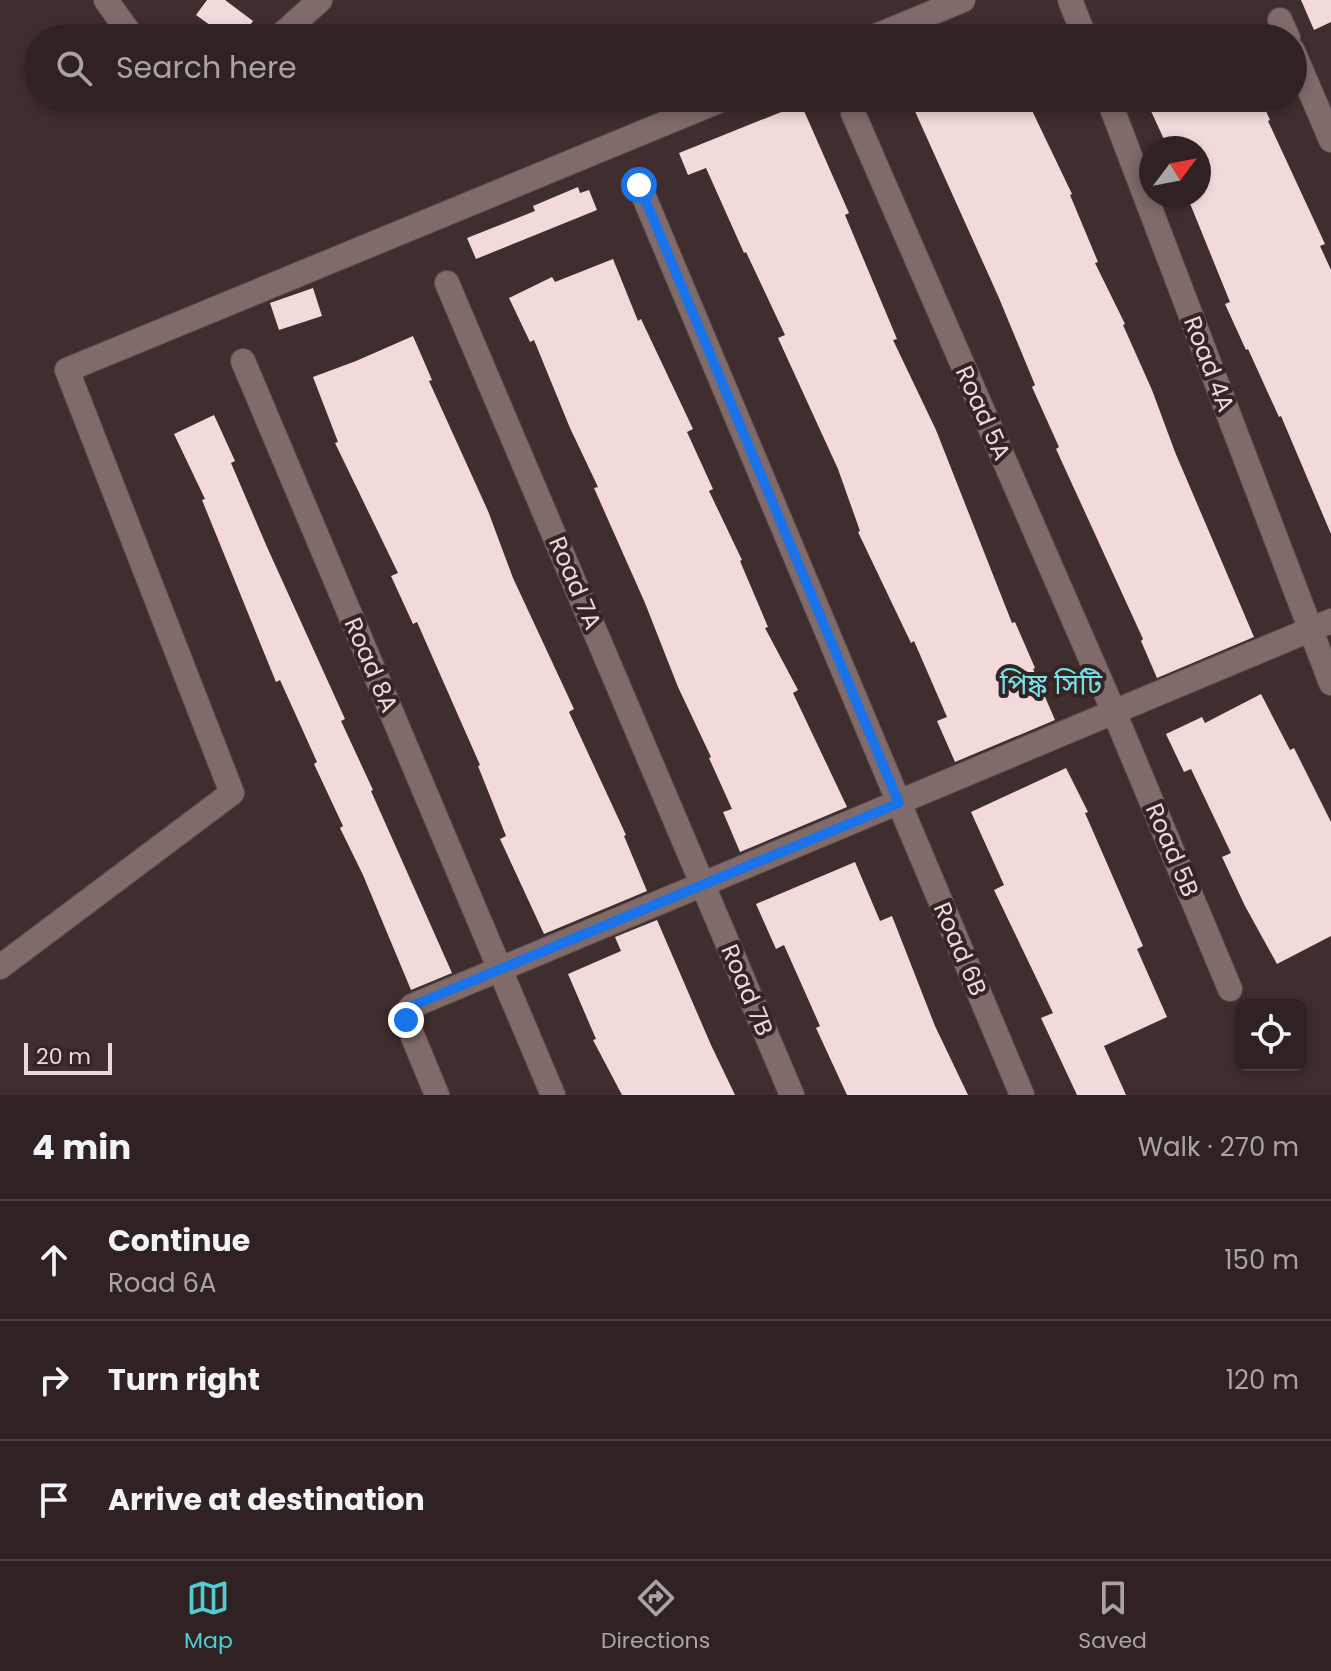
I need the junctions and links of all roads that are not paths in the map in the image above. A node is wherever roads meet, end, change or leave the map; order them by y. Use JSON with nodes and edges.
{"nodes":[{"id":1,"x":106,"y":0,"type":"edge"},
{"id":2,"x":320,"y":0,"type":"edge"},
{"id":3,"x":963,"y":0,"type":"edge"},
{"id":4,"x":1070,"y":0,"type":"edge"},
{"id":5,"x":123,"y":24,"type":"edge"},
{"id":6,"x":293,"y":24,"type":"edge"},
{"id":7,"x":905,"y":24,"type":"edge"},
{"id":8,"x":1079,"y":24,"type":"edge"},
{"id":9,"x":1307,"y":84,"type":"edge"},
{"id":10,"x":692,"y":112,"type":"edge"},
{"id":11,"x":1114,"y":112,"type":"edge"},
{"id":12,"x":853,"y":113,"type":"dead end"},
{"id":13,"x":1331,"y":140,"type":"edge"},
{"id":14,"x":639,"y":185,"type":"dead end"},
{"id":15,"x":447,"y":283,"type":"dead end"},
{"id":16,"x":243,"y":361,"type":"dead end"},
{"id":17,"x":1320,"y":626,"type":"edge"},
{"id":18,"x":1331,"y":683,"type":"edge"},
{"id":19,"x":1114,"y":712,"type":"junction"},
{"id":20,"x":899,"y":803,"type":"junction"},
{"id":21,"x":703,"y":884,"type":"junction"},
{"id":22,"x":0,"y":967,"type":"edge"},
{"id":23,"x":500,"y":970,"type":"junction"},
{"id":24,"x":1230,"y":989,"type":"dead end"},
{"id":25,"x":437,"y":1095,"type":"edge"},
{"id":26,"x":553,"y":1095,"type":"edge"},
{"id":27,"x":792,"y":1095,"type":"edge"},
{"id":28,"x":1022,"y":1095,"type":"edge"}],
"edges":[{"from":1,"to":5,"type":"street"},
{"from":2,"to":6,"type":"street"},
{"from":3,"to":7,"type":"street"},
{"from":4,"to":8,"type":"street"},
{"from":9,"to":13,"type":"street"},
{"from":10,"to":22,"type":"street"},
{"from":11,"to":17,"type":"street","name":"Road 4A"},
{"from":12,"to":19,"type":"street","name":"Road 5A"},
{"from":14,"to":20,"type":"street","name":"Road 6B"},
{"from":15,"to":21,"type":"street","name":"Road 7A"},
{"from":16,"to":23,"type":"street","name":"Road 8A"},
{"from":17,"to":18,"type":"street","name":"Road 4A"},
{"from":17,"to":19,"type":"street"},
{"from":19,"to":20,"type":"street"},
{"from":19,"to":24,"type":"street","name":"Road 5B"},
{"from":20,"to":21,"type":"street"},
{"from":20,"to":28,"type":"street","name":"Road 6B"},
{"from":21,"to":23,"type":"street"},
{"from":21,"to":27,"type":"street","name":"Road 7B"},
{"from":23,"to":25,"type":"street"},
{"from":23,"to":26,"type":"street","name":"Road 8A"}]}
